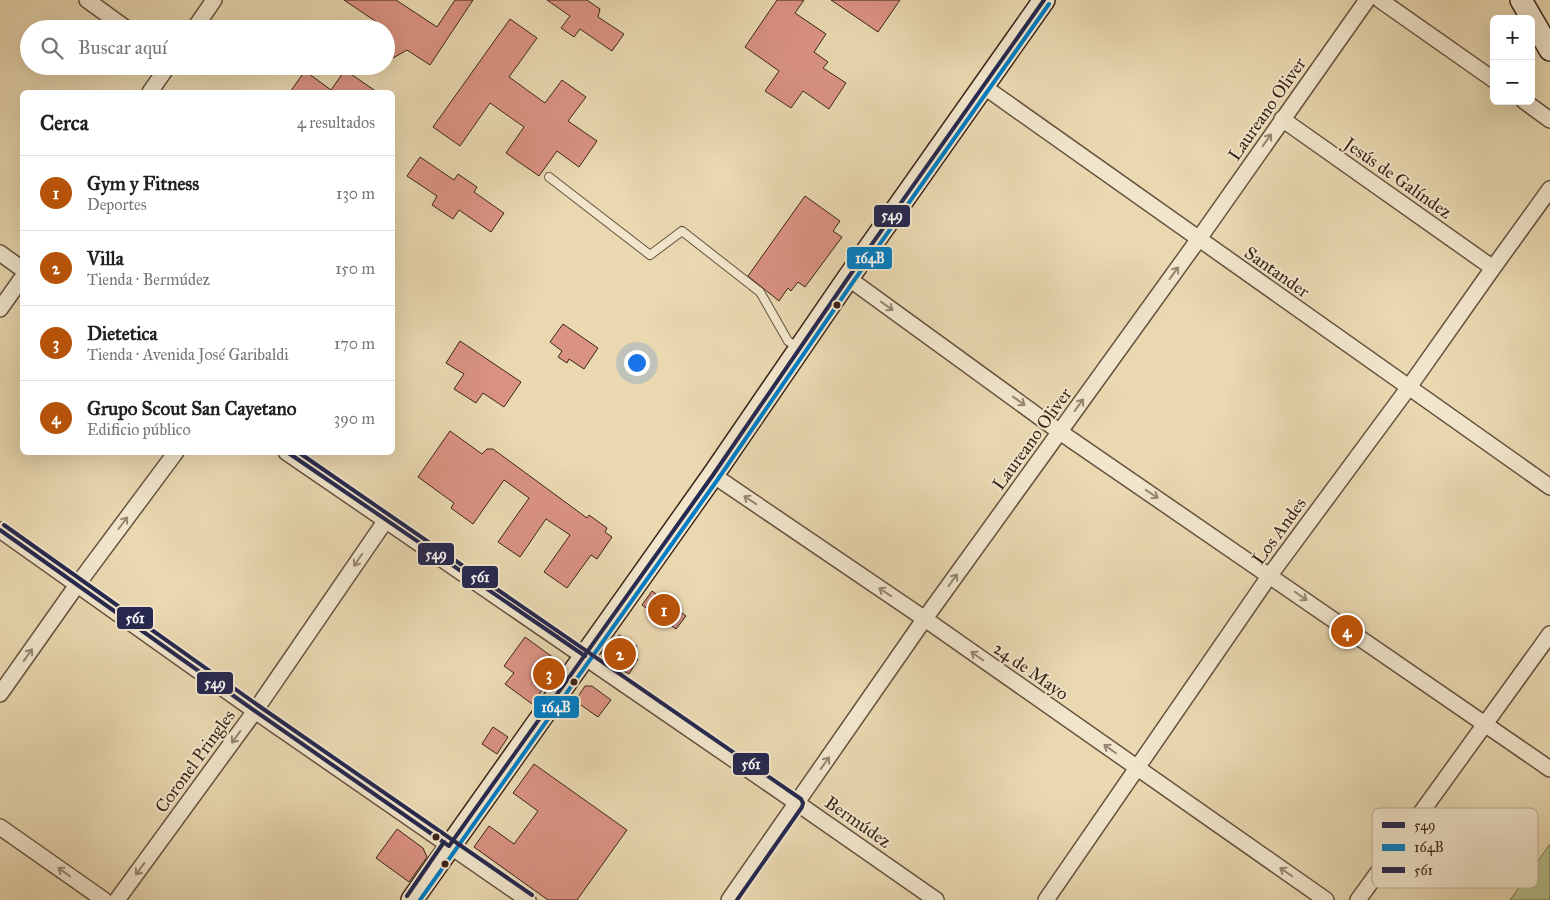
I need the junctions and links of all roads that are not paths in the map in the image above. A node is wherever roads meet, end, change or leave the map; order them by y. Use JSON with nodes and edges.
{"nodes":[{"id":1,"x":87,"y":0,"type":"edge"},
{"id":2,"x":214,"y":0,"type":"edge"},
{"id":3,"x":1044,"y":0,"type":"edge"},
{"id":4,"x":1367,"y":0,"type":"edge"},
{"id":5,"x":1380,"y":0,"type":"edge"},
{"id":6,"x":1521,"y":0,"type":"edge"},
{"id":7,"x":115,"y":20,"type":"edge"},
{"id":8,"x":200,"y":20,"type":"edge"},
{"id":9,"x":1550,"y":50,"type":"edge"},
{"id":10,"x":162,"y":75,"type":"edge"},
{"id":11,"x":1490,"y":77,"type":"edge"},
{"id":12,"x":983,"y":86,"type":"junction"},
{"id":13,"x":151,"y":90,"type":"edge"},
{"id":14,"x":1529,"y":105,"type":"edge"},
{"id":15,"x":1282,"y":119,"type":"junction"},
{"id":16,"x":1550,"y":120,"type":"edge"},
{"id":17,"x":549,"y":177,"type":"dead end"},
{"id":18,"x":1550,"y":189,"type":"edge"},
{"id":19,"x":1198,"y":240,"type":"junction"},
{"id":20,"x":0,"y":253,"type":"edge"},
{"id":21,"x":20,"y":268,"type":"edge"},
{"id":22,"x":1493,"y":268,"type":"junction"},
{"id":23,"x":848,"y":278,"type":"junction"},
{"id":24,"x":20,"y":281,"type":"edge"},
{"id":25,"x":0,"y":309,"type":"edge"},
{"id":26,"x":799,"y":348,"type":"junction"},
{"id":27,"x":1409,"y":387,"type":"junction"},
{"id":28,"x":1060,"y":432,"type":"junction"},
{"id":29,"x":174,"y":455,"type":"edge"},
{"id":30,"x":290,"y":455,"type":"edge"},
{"id":31,"x":713,"y":475,"type":"junction"},
{"id":32,"x":1550,"y":487,"type":"edge"},
{"id":33,"x":386,"y":520,"type":"junction"},
{"id":34,"x":0,"y":530,"type":"edge"},
{"id":35,"x":1270,"y":575,"type":"junction"},
{"id":36,"x":77,"y":585,"type":"junction"},
{"id":37,"x":925,"y":619,"type":"junction"},
{"id":38,"x":1550,"y":634,"type":"edge"},
{"id":39,"x":585,"y":656,"type":"junction"},
{"id":40,"x":0,"y":694,"type":"edge"},
{"id":41,"x":255,"y":711,"type":"junction"},
{"id":42,"x":1486,"y":724,"type":"junction"},
{"id":43,"x":1137,"y":768,"type":"junction"},
{"id":44,"x":1550,"y":769,"type":"edge"},
{"id":45,"x":797,"y":803,"type":"junction"},
{"id":46,"x":1425,"y":808,"type":"edge"},
{"id":47,"x":0,"y":827,"type":"edge"},
{"id":48,"x":449,"y":846,"type":"junction"},
{"id":49,"x":1372,"y":881,"type":"edge"},
{"id":50,"x":104,"y":900,"type":"edge"},
{"id":51,"x":117,"y":900,"type":"edge"},
{"id":52,"x":412,"y":900,"type":"edge"},
{"id":53,"x":528,"y":900,"type":"edge"},
{"id":54,"x":729,"y":900,"type":"edge"},
{"id":55,"x":936,"y":900,"type":"edge"},
{"id":56,"x":1046,"y":900,"type":"edge"},
{"id":57,"x":1326,"y":900,"type":"edge"},
{"id":58,"x":1358,"y":900,"type":"edge"}],
"edges":[{"from":1,"to":7,"type":"street"},
{"from":2,"to":8,"type":"street"},
{"from":3,"to":12,"type":"main road"},
{"from":4,"to":15,"type":"street","name":"Laureano Oliver"},
{"from":5,"to":11,"type":"street"},
{"from":6,"to":9,"type":"main road"},
{"from":10,"to":13,"type":"street"},
{"from":12,"to":19,"type":"street","name":"Santander"},
{"from":12,"to":23,"type":"main road"},
{"from":14,"to":16,"type":"street"},
{"from":19,"to":15,"type":"street","name":"Laureano Oliver","one_way":true},
{"from":15,"to":22,"type":"street","name":"Jesús de Galíndez"},
{"from":17,"to":26,"type":"lane"},
{"from":18,"to":22,"type":"street","name":"Los Andes"},
{"from":19,"to":27,"type":"street","name":"Santander"},
{"from":28,"to":19,"type":"street","name":"Laureano Oliver","one_way":true},
{"from":20,"to":21,"type":"street"},
{"from":22,"to":27,"type":"street","name":"Los Andes"},
{"from":23,"to":26,"type":"main road"},
{"from":23,"to":28,"type":"street","one_way":true},
{"from":24,"to":25,"type":"street"},
{"from":26,"to":31,"type":"main road"},
{"from":27,"to":32,"type":"street","name":"Santander"},
{"from":27,"to":35,"type":"street","name":"Los Andes"},
{"from":28,"to":35,"type":"street","one_way":true},
{"from":37,"to":28,"type":"street","name":"Laureano Oliver","one_way":true},
{"from":36,"to":29,"type":"street","one_way":true},
{"from":30,"to":33,"type":"street","name":"Bermúdez"},
{"from":37,"to":31,"type":"street","name":"24 de Mayo","one_way":true},
{"from":31,"to":39,"type":"main road"},
{"from":33,"to":39,"type":"street","name":"Bermúdez"},
{"from":33,"to":41,"type":"street","name":"Coronel Pringles","one_way":true},
{"from":34,"to":36,"type":"street"},
{"from":35,"to":42,"type":"street","one_way":true},
{"from":35,"to":43,"type":"street","name":"Los Andes"},
{"from":40,"to":36,"type":"street","one_way":true},
{"from":36,"to":41,"type":"street"},
{"from":43,"to":37,"type":"street","name":"24 de Mayo","one_way":true},
{"from":45,"to":37,"type":"street","name":"Laureano Oliver","one_way":true},
{"from":38,"to":42,"type":"street"},
{"from":39,"to":45,"type":"street","name":"Bermúdez"},
{"from":39,"to":48,"type":"main road"},
{"from":41,"to":48,"type":"street"},
{"from":41,"to":51,"type":"street","name":"Coronel Pringles","one_way":true},
{"from":42,"to":44,"type":"street"},
{"from":42,"to":46,"type":"street"},
{"from":43,"to":56,"type":"street","name":"Los Andes"},
{"from":57,"to":43,"type":"street","name":"24 de Mayo","one_way":true},
{"from":45,"to":54,"type":"street","name":"Laureano Oliver"},
{"from":45,"to":55,"type":"street","name":"Bermúdez"},
{"from":50,"to":47,"type":"street","one_way":true},
{"from":48,"to":52,"type":"main road"},
{"from":48,"to":53,"type":"street"},
{"from":49,"to":58,"type":"street"}]}
